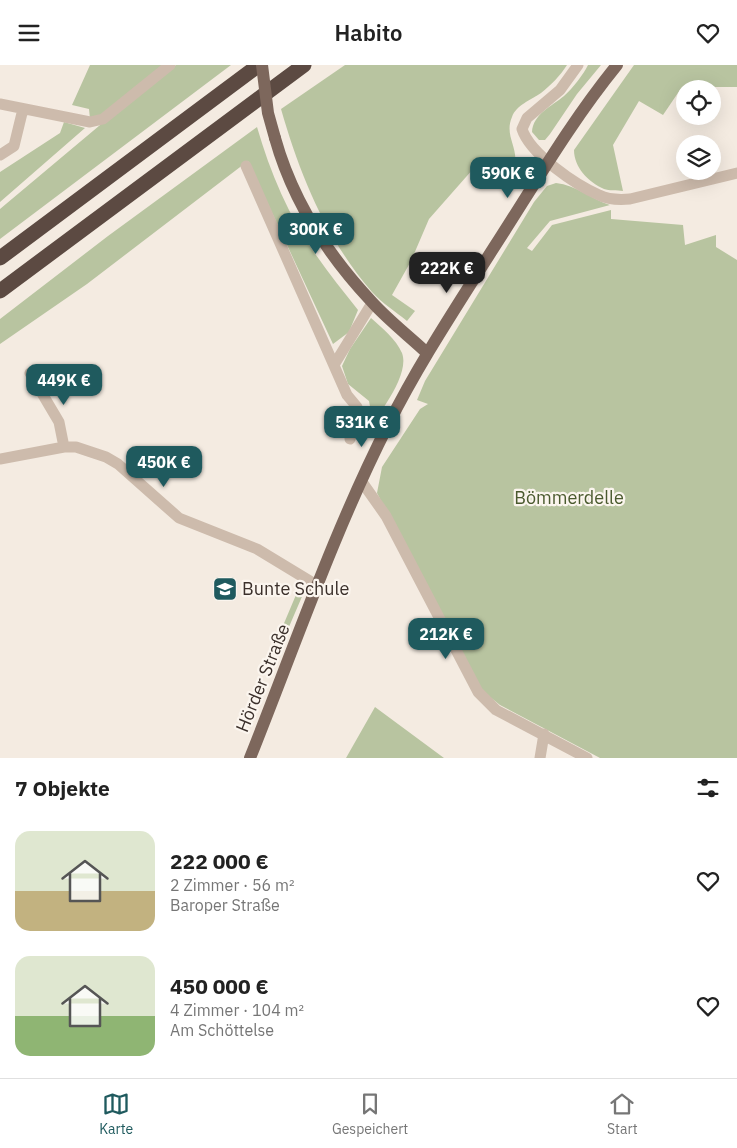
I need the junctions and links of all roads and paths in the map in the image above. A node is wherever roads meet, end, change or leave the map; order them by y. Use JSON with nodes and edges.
{"nodes":[{"id":1,"x":170,"y":65,"type":"edge"},
{"id":2,"x":260,"y":65,"type":"edge"},
{"id":3,"x":304,"y":65,"type":"edge"},
{"id":4,"x":578,"y":65,"type":"edge"},
{"id":5,"x":617,"y":65,"type":"edge"},
{"id":6,"x":0,"y":104,"type":"edge"},
{"id":7,"x":23,"y":109,"type":"junction"},
{"id":8,"x":0,"y":155,"type":"edge"},
{"id":9,"x":548,"y":161,"type":"junction"},
{"id":10,"x":246,"y":167,"type":"dead end"},
{"id":11,"x":737,"y":173,"type":"edge"},
{"id":12,"x":0,"y":258,"type":"edge"},
{"id":13,"x":0,"y":291,"type":"edge"},
{"id":14,"x":372,"y":303,"type":"junction"},
{"id":15,"x":427,"y":353,"type":"junction"},
{"id":16,"x":334,"y":365,"type":"junction"},
{"id":17,"x":30,"y":373,"type":"dead end"},
{"id":18,"x":350,"y":439,"type":"dead end"},
{"id":19,"x":64,"y":447,"type":"junction"},
{"id":20,"x":0,"y":459,"type":"edge"},
{"id":21,"x":362,"y":482,"type":"junction"},
{"id":22,"x":318,"y":586,"type":"junction"},
{"id":23,"x":544,"y":734,"type":"junction"},
{"id":24,"x":250,"y":758,"type":"edge"},
{"id":25,"x":540,"y":758,"type":"edge"},
{"id":26,"x":587,"y":758,"type":"edge"}],
"edges":[{"from":1,"to":7,"type":"street"},
{"from":2,"to":12,"type":"highway"},
{"from":2,"to":14,"type":"main road","bridge":true},
{"from":3,"to":13,"type":"highway"},
{"from":4,"to":9,"type":"street"},
{"from":5,"to":9,"type":"main road","name":"Hörder Straße"},
{"from":6,"to":7,"type":"street"},
{"from":7,"to":8,"type":"street"},
{"from":9,"to":11,"type":"street"},
{"from":9,"to":15,"type":"main road","name":"Hörder Straße"},
{"from":10,"to":16,"type":"street"},
{"from":14,"to":15,"type":"main road"},
{"from":14,"to":16,"type":"street"},
{"from":15,"to":21,"type":"main road","name":"Hörder Straße"},
{"from":16,"to":18,"type":"street"},
{"from":17,"to":19,"type":"street"},
{"from":19,"to":20,"type":"street"},
{"from":19,"to":22,"type":"street"},
{"from":21,"to":22,"type":"main road","name":"Hörder Straße"},
{"from":21,"to":23,"type":"street"},
{"from":22,"to":24,"type":"main road","name":"Hörder Straße"},
{"from":23,"to":25,"type":"street"},
{"from":23,"to":26,"type":"street"}]}
